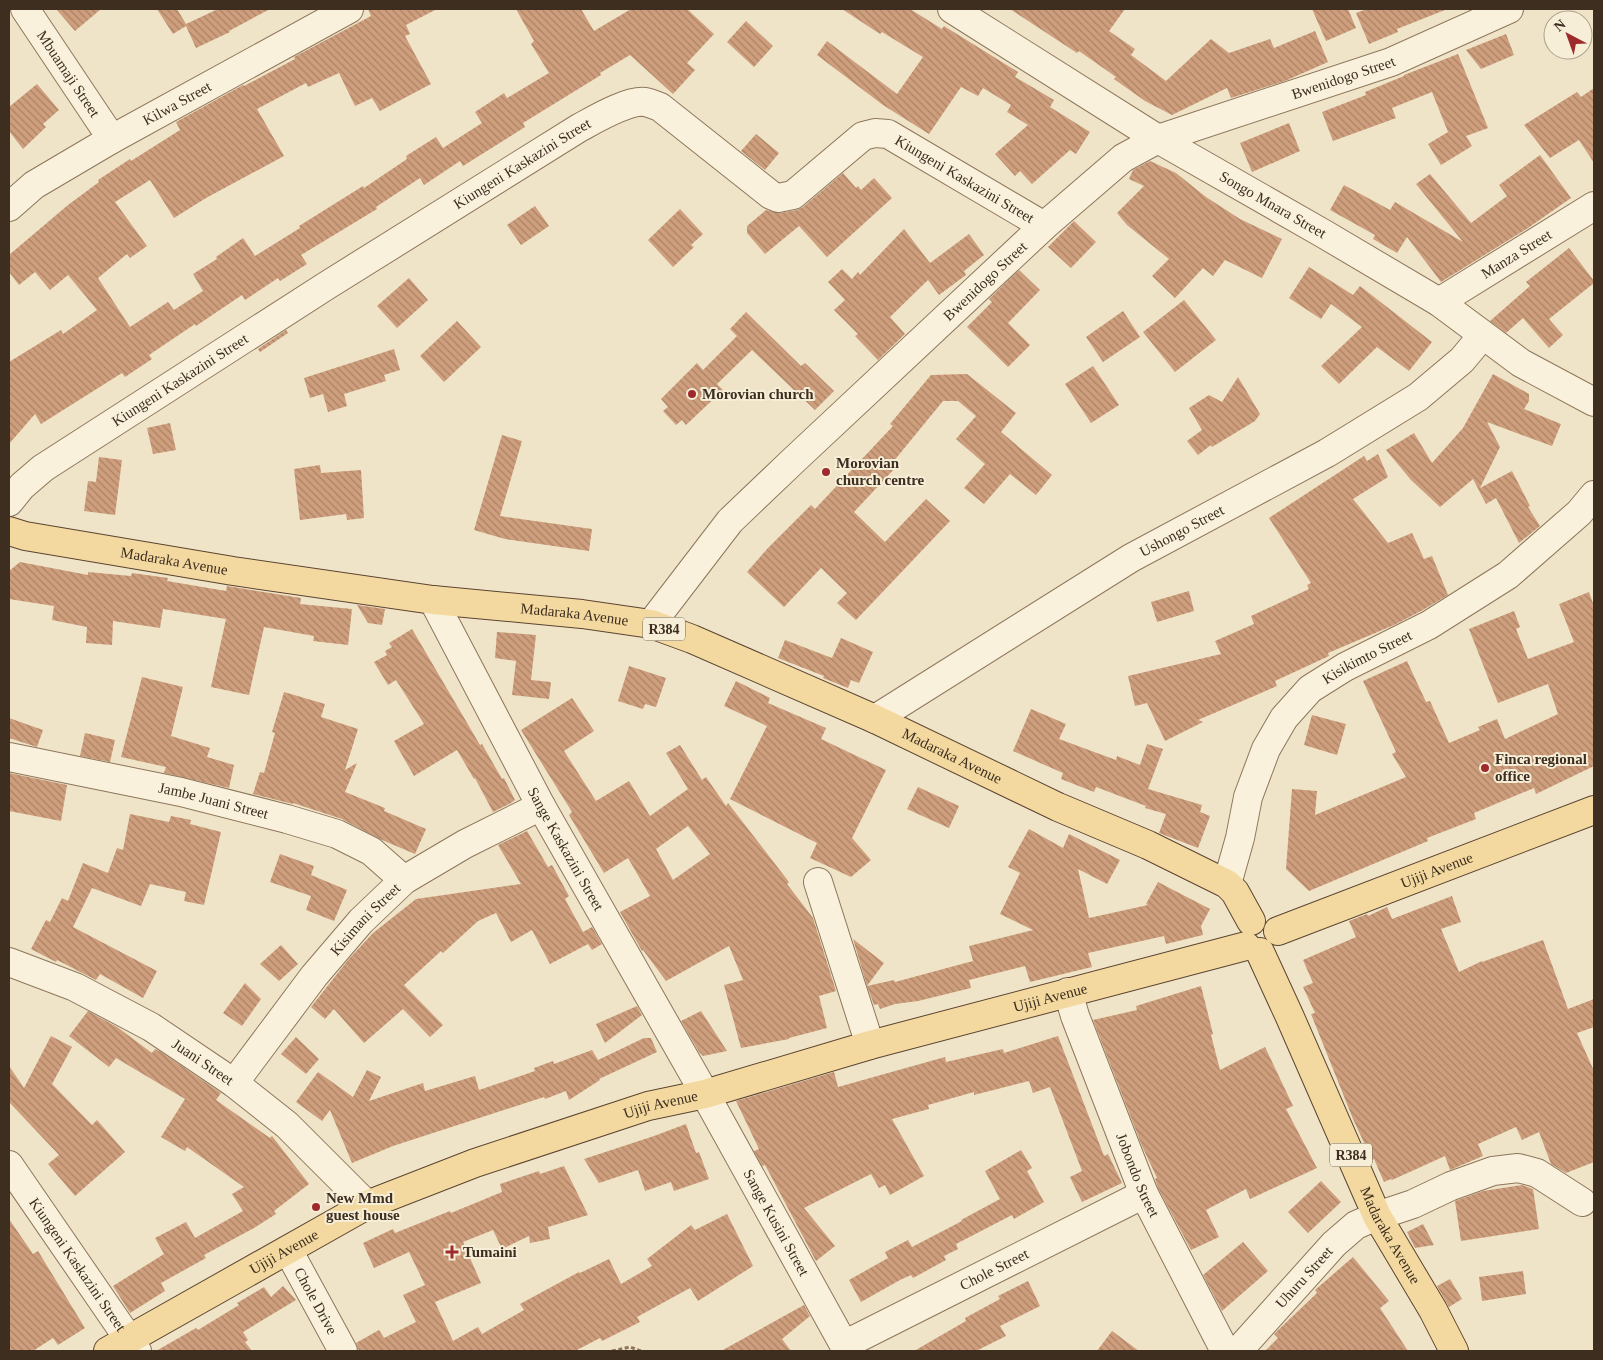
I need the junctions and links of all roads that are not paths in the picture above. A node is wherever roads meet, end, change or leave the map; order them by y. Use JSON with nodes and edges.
{"nodes":[{"id":1,"x":25,"y":9,"type":"edge"},
{"id":2,"x":349,"y":9,"type":"edge"},
{"id":3,"x":952,"y":9,"type":"edge"},
{"id":4,"x":1509,"y":9,"type":"edge"},
{"id":5,"x":112,"y":138,"type":"junction"},
{"id":6,"x":1158,"y":140,"type":"junction"},
{"id":7,"x":1594,"y":206,"type":"edge"},
{"id":8,"x":9,"y":207,"type":"edge"},
{"id":9,"x":1044,"y":226,"type":"junction"},
{"id":10,"x":1439,"y":302,"type":"junction"},
{"id":11,"x":1482,"y":336,"type":"junction"},
{"id":12,"x":1594,"y":402,"type":"edge"},
{"id":13,"x":1594,"y":495,"type":"edge"},
{"id":14,"x":9,"y":502,"type":"edge"},
{"id":15,"x":9,"y":531,"type":"edge"},
{"id":16,"x":433,"y":600,"type":"junction"},
{"id":17,"x":651,"y":624,"type":"junction"},
{"id":18,"x":875,"y":719,"type":"junction"},
{"id":19,"x":9,"y":757,"type":"edge"},
{"id":20,"x":540,"y":806,"type":"junction"},
{"id":21,"x":1594,"y":810,"type":"edge"},
{"id":22,"x":404,"y":880,"type":"junction"},
{"id":23,"x":818,"y":882,"type":"dead end"},
{"id":24,"x":1227,"y":884,"type":"junction"},
{"id":25,"x":1252,"y":940,"type":"junction"},
{"id":26,"x":9,"y":962,"type":"edge"},
{"id":27,"x":1068,"y":992,"type":"junction"},
{"id":28,"x":870,"y":1045,"type":"junction"},
{"id":29,"x":234,"y":1083,"type":"junction"},
{"id":30,"x":705,"y":1094,"type":"junction"},
{"id":31,"x":9,"y":1165,"type":"edge"},
{"id":32,"x":1144,"y":1194,"type":"junction"},
{"id":33,"x":1582,"y":1202,"type":"dead end"},
{"id":34,"x":368,"y":1204,"type":"junction"},
{"id":35,"x":1378,"y":1216,"type":"junction"},
{"id":36,"x":288,"y":1250,"type":"junction"},
{"id":37,"x":124,"y":1347,"type":"edge"},
{"id":38,"x":846,"y":1348,"type":"edge"},
{"id":39,"x":343,"y":1351,"type":"edge"},
{"id":40,"x":1225,"y":1351,"type":"edge"},
{"id":41,"x":1238,"y":1351,"type":"edge"},
{"id":42,"x":1454,"y":1351,"type":"edge"}],
"edges":[{"from":1,"to":5,"type":"street","name":"Mbuamaji Street"},
{"from":2,"to":5,"type":"street","name":"Kilwa Street"},
{"from":3,"to":6,"type":"street","name":"Songo Mnara Street"},
{"from":4,"to":6,"type":"street","name":"Bwenidogo Street"},
{"from":5,"to":8,"type":"street","name":"Kilwa Street"},
{"from":6,"to":9,"type":"street","name":"Bwenidogo Street"},
{"from":6,"to":10,"type":"street","name":"Songo Mnara Street"},
{"from":7,"to":10,"type":"street","name":"Manza Street"},
{"from":9,"to":14,"type":"street","name":"Kiungeni Kaskazini Street"},
{"from":9,"to":17,"type":"street","name":"Bwenidogo Street"},
{"from":10,"to":11,"type":"street","name":"Songo Mnara Street"},
{"from":11,"to":12,"type":"street","name":"Songo Mnara Street"},
{"from":11,"to":18,"type":"street","name":"Ushongo Street"},
{"from":13,"to":24,"type":"street","name":"Kisikimto Street"},
{"from":15,"to":16,"type":"main road","name":"Madaraka Avenue","number":"R384"},
{"from":16,"to":17,"type":"main road","name":"Madaraka Avenue","number":"R384"},
{"from":16,"to":20,"type":"street","name":"Sange Kaskazini Street"},
{"from":17,"to":18,"type":"main road","name":"Madaraka Avenue","number":"R384"},
{"from":18,"to":24,"type":"main road","name":"Madaraka Avenue","number":"R384"},
{"from":19,"to":22,"type":"street","name":"Jambe Juani Street"},
{"from":20,"to":22,"type":"street","name":"Kisimani Street"},
{"from":20,"to":30,"type":"street","name":"Sange Kaskazini Street"},
{"from":21,"to":25,"type":"main road","name":"Ujiji Avenue"},
{"from":22,"to":29,"type":"street","name":"Kisimani Street"},
{"from":23,"to":28,"type":"street"},
{"from":24,"to":25,"type":"main road","name":"Madaraka Avenue","number":"R384"},
{"from":25,"to":27,"type":"main road","name":"Ujiji Avenue"},
{"from":25,"to":35,"type":"main road","name":"Madaraka Avenue","number":"R384"},
{"from":26,"to":29,"type":"street","name":"Juani Street"},
{"from":27,"to":28,"type":"main road","name":"Ujiji Avenue"},
{"from":27,"to":32,"type":"street","name":"Jobondo Street"},
{"from":28,"to":30,"type":"main road","name":"Ujiji Avenue"},
{"from":29,"to":34,"type":"street","name":"Juani Street"},
{"from":30,"to":34,"type":"main road","name":"Ujiji Avenue"},
{"from":30,"to":38,"type":"street","name":"Sange Kusini Street"},
{"from":31,"to":37,"type":"street","name":"Kiungeni Kaskazini Street"},
{"from":32,"to":38,"type":"street","name":"Chole Street"},
{"from":32,"to":40,"type":"street","name":"Jobondo Street"},
{"from":33,"to":35,"type":"street","name":"Uhuru Street"},
{"from":34,"to":36,"type":"main road","name":"Ujiji Avenue"},
{"from":35,"to":41,"type":"street","name":"Uhuru Street"},
{"from":35,"to":42,"type":"main road","name":"Madaraka Avenue","number":"R384"},
{"from":36,"to":37,"type":"main road","name":"Ujiji Avenue"},
{"from":36,"to":39,"type":"street","name":"Chole Drive"}]}
